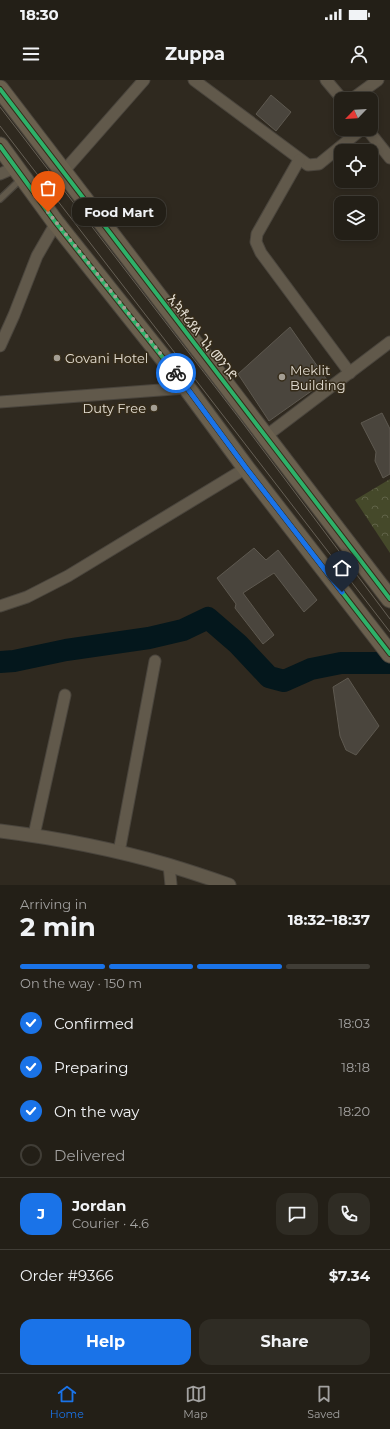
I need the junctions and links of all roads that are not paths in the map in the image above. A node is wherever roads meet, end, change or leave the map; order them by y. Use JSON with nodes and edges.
{"nodes":[{"id":1,"x":144,"y":80,"type":"edge"},
{"id":2,"x":194,"y":80,"type":"edge"},
{"id":3,"x":326,"y":80,"type":"edge"},
{"id":4,"x":378,"y":80,"type":"edge"},
{"id":5,"x":0,"y":89,"type":"edge"},
{"id":6,"x":336,"y":92,"type":"edge"},
{"id":7,"x":362,"y":92,"type":"edge"},
{"id":8,"x":353,"y":136,"type":"edge"},
{"id":9,"x":373,"y":136,"type":"edge"},
{"id":10,"x":0,"y":146,"type":"edge"},
{"id":11,"x":390,"y":158,"type":"edge"},
{"id":12,"x":299,"y":160,"type":"junction"},
{"id":13,"x":19,"y":172,"type":"junction"},
{"id":14,"x":64,"y":172,"type":"junction"},
{"id":15,"x":0,"y":174,"type":"edge"},
{"id":16,"x":0,"y":199,"type":"edge"},
{"id":17,"x":56,"y":223,"type":"junction"},
{"id":18,"x":390,"y":342,"type":"edge"},
{"id":19,"x":0,"y":346,"type":"edge"},
{"id":20,"x":350,"y":373,"type":"junction"},
{"id":21,"x":187,"y":388,"type":"junction"},
{"id":22,"x":0,"y":402,"type":"edge"},
{"id":23,"x":266,"y":436,"type":"junction"},
{"id":24,"x":246,"y":468,"type":"junction"},
{"id":25,"x":390,"y":599,"type":"edge"},
{"id":26,"x":0,"y":606,"type":"edge"},
{"id":27,"x":388,"y":651,"type":"edge"},
{"id":28,"x":155,"y":661,"type":"dead end"},
{"id":29,"x":65,"y":695,"type":"dead end"},
{"id":30,"x":0,"y":831,"type":"edge"},
{"id":31,"x":34,"y":835,"type":"junction"},
{"id":32,"x":119,"y":852,"type":"junction"},
{"id":33,"x":169,"y":865,"type":"junction"},
{"id":34,"x":170,"y":885,"type":"edge"},
{"id":35,"x":229,"y":885,"type":"edge"}],
"edges":[{"from":1,"to":14,"type":"street"},
{"from":2,"to":12,"type":"street"},
{"from":3,"to":6,"type":"street"},
{"from":4,"to":7,"type":"street"},
{"from":5,"to":14,"type":"main road","name":"ኢኳቶሪያል ጊኒ መንገድ"},
{"from":8,"to":12,"type":"street"},
{"from":9,"to":11,"type":"street"},
{"from":10,"to":13,"type":"main road"},
{"from":12,"to":20,"type":"street"},
{"from":13,"to":15,"type":"street"},
{"from":13,"to":16,"type":"lane"},
{"from":13,"to":17,"type":"main road"},
{"from":14,"to":23,"type":"main road","name":"ኢኳቶሪያል ጊኒ መንገድ"},
{"from":17,"to":19,"type":"street"},
{"from":17,"to":21,"type":"main road"},
{"from":18,"to":20,"type":"street"},
{"from":20,"to":23,"type":"street"},
{"from":21,"to":22,"type":"street"},
{"from":21,"to":24,"type":"main road"},
{"from":23,"to":25,"type":"main road","name":"ኢኳቶሪያል ጊኒ መንገድ"},
{"from":24,"to":26,"type":"street"},
{"from":24,"to":27,"type":"main road"},
{"from":28,"to":32,"type":"street"},
{"from":29,"to":31,"type":"street"},
{"from":30,"to":31,"type":"street"},
{"from":31,"to":32,"type":"street"},
{"from":32,"to":33,"type":"street"},
{"from":33,"to":34,"type":"street"},
{"from":33,"to":35,"type":"street"}]}
